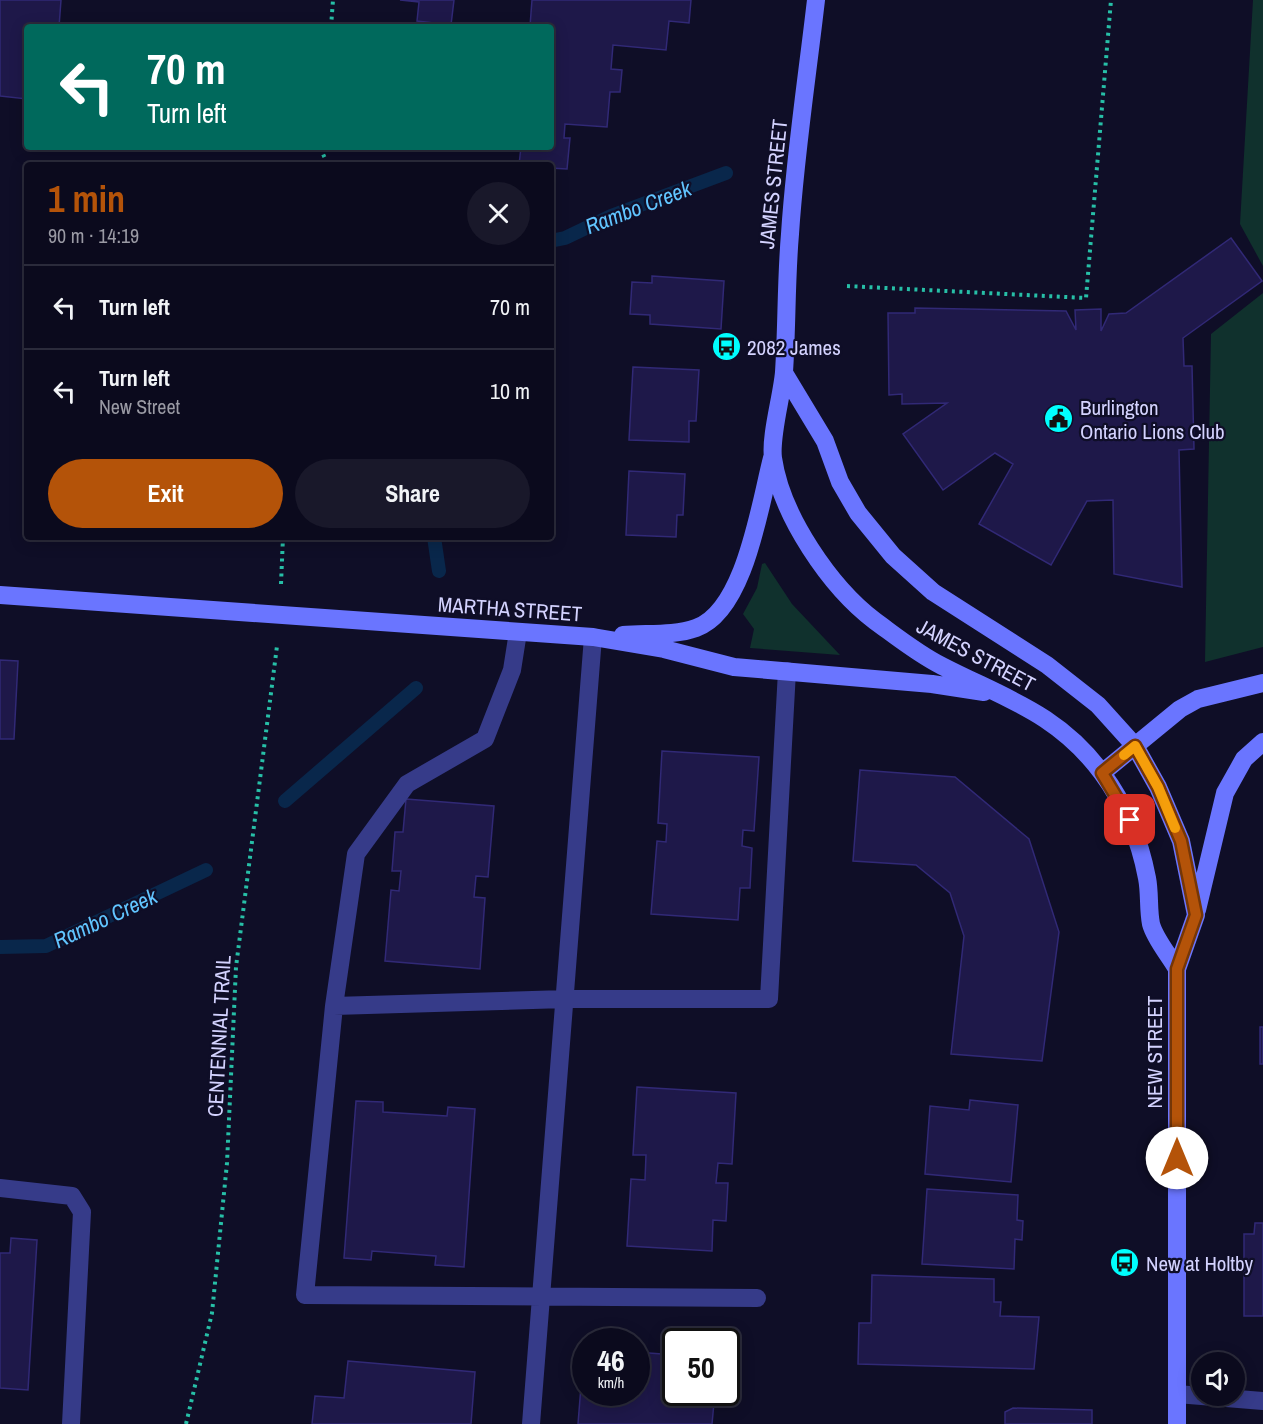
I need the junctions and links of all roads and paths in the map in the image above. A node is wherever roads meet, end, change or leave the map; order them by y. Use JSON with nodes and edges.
{"nodes":[{"id":1,"x":333,"y":0,"type":"edge"},
{"id":2,"x":816,"y":0,"type":"edge"},
{"id":3,"x":1111,"y":0,"type":"edge"},
{"id":4,"x":331,"y":24,"type":"edge"},
{"id":5,"x":847,"y":286,"type":"dead end"},
{"id":6,"x":784,"y":373,"type":"junction"},
{"id":7,"x":772,"y":456,"type":"junction"},
{"id":8,"x":284,"y":540,"type":"edge"},
{"id":9,"x":281,"y":591,"type":"dead end"},
{"id":10,"x":0,"y":595,"type":"edge"},
{"id":11,"x":518,"y":632,"type":"junction"},
{"id":12,"x":593,"y":637,"type":"junction"},
{"id":13,"x":277,"y":648,"type":"dead end"},
{"id":14,"x":787,"y":671,"type":"junction"},
{"id":15,"x":1263,"y":683,"type":"edge"},
{"id":16,"x":1012,"y":699,"type":"junction"},
{"id":17,"x":1263,"y":742,"type":"edge"},
{"id":18,"x":1135,"y":746,"type":"junction"},
{"id":19,"x":1102,"y":773,"type":"junction"},
{"id":20,"x":1196,"y":915,"type":"junction"},
{"id":21,"x":1177,"y":969,"type":"junction"},
{"id":22,"x":565,"y":999,"type":"junction"},
{"id":23,"x":334,"y":1006,"type":"junction"},
{"id":24,"x":0,"y":1188,"type":"edge"},
{"id":25,"x":541,"y":1298,"type":"junction"},
{"id":26,"x":757,"y":1298,"type":"dead end"},
{"id":27,"x":1177,"y":1394,"type":"junction"},
{"id":28,"x":1263,"y":1401,"type":"edge"},
{"id":29,"x":71,"y":1424,"type":"edge"},
{"id":30,"x":186,"y":1424,"type":"edge"},
{"id":31,"x":531,"y":1424,"type":"edge"},
{"id":32,"x":1177,"y":1424,"type":"edge"}],
"edges":[{"from":1,"to":4,"type":"path"},
{"from":2,"to":6,"type":"main road","name":"JAMES STREET"},
{"from":3,"to":5,"type":"path"},
{"from":6,"to":7,"type":"main road","name":"JAMES STREET"},
{"from":6,"to":18,"type":"main road","name":"JAMES STREET"},
{"from":7,"to":12,"type":"main road"},
{"from":7,"to":16,"type":"main road","name":"JAMES STREET"},
{"from":8,"to":9,"type":"path"},
{"from":10,"to":11,"type":"main road","name":"MARTHA STREET"},
{"from":11,"to":12,"type":"main road","name":"MARTHA STREET"},
{"from":11,"to":23,"type":"street"},
{"from":12,"to":14,"type":"main road","name":"MARTHA STREET"},
{"from":12,"to":22,"type":"street"},
{"from":13,"to":30,"type":"path","name":"CENTENNIAL TRAIL"},
{"from":14,"to":16,"type":"main road","name":"MARTHA STREET"},
{"from":14,"to":22,"type":"street"},
{"from":15,"to":18,"type":"main road"},
{"from":16,"to":19,"type":"main road","name":"JAMES STREET"},
{"from":17,"to":20,"type":"main road","name":"NEW STREET"},
{"from":18,"to":19,"type":"main road"},
{"from":18,"to":20,"type":"main road"},
{"from":19,"to":21,"type":"main road","name":"NEW STREET"},
{"from":20,"to":21,"type":"main road","name":"NEW STREET"},
{"from":21,"to":27,"type":"main road","name":"NEW STREET"},
{"from":22,"to":23,"type":"street"},
{"from":22,"to":25,"type":"street"},
{"from":23,"to":25,"type":"street"},
{"from":24,"to":29,"type":"street"},
{"from":25,"to":26,"type":"street"},
{"from":25,"to":31,"type":"street"},
{"from":27,"to":28,"type":"street"},
{"from":27,"to":32,"type":"main road","name":"NEW STREET"}]}
